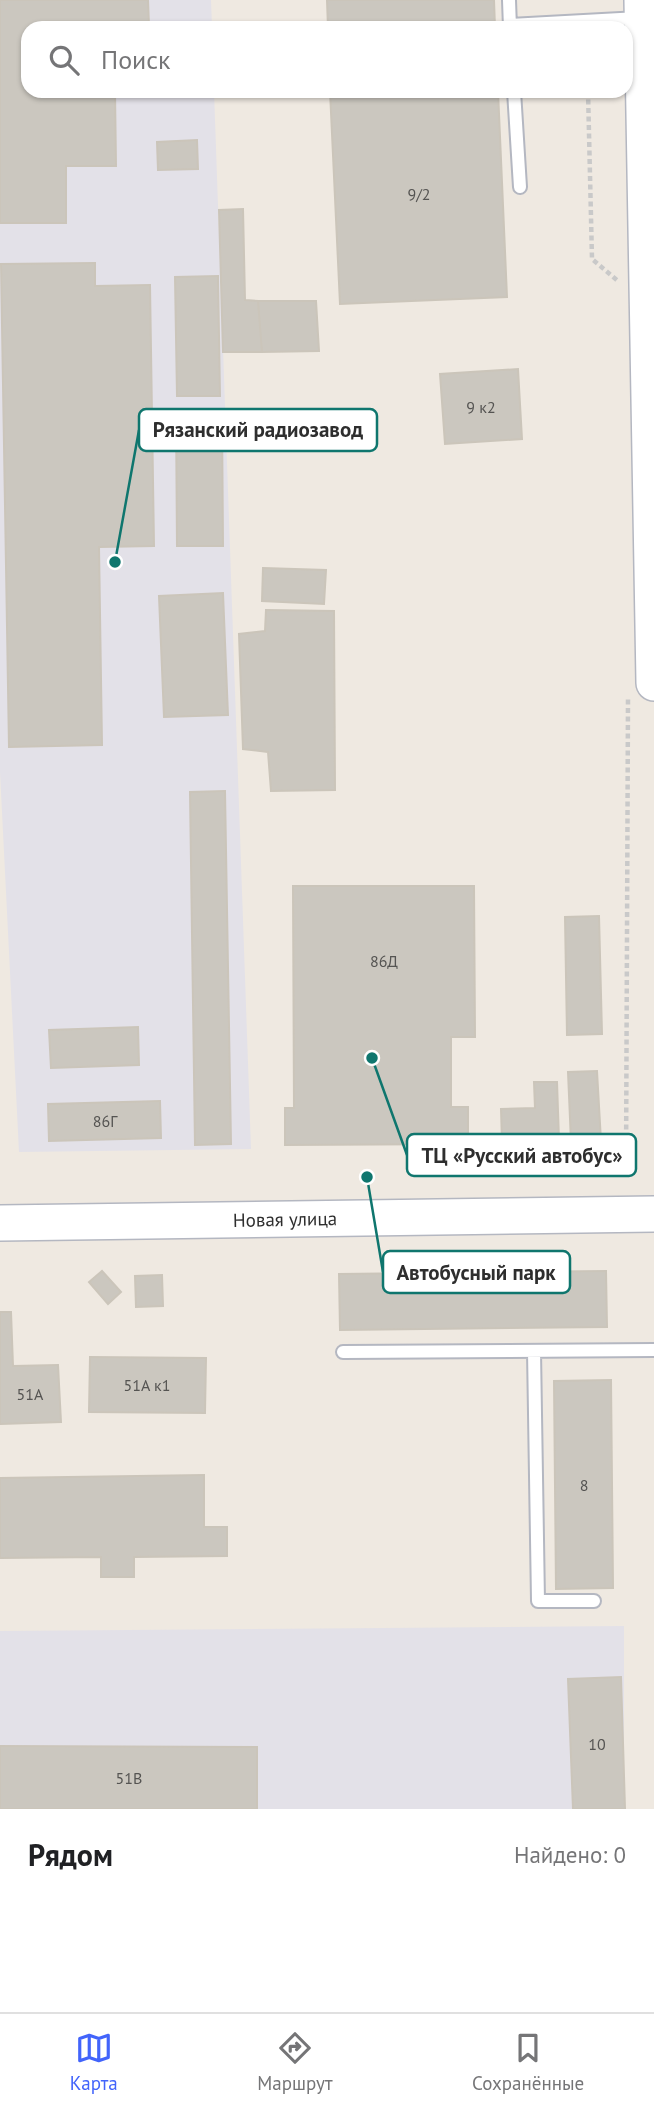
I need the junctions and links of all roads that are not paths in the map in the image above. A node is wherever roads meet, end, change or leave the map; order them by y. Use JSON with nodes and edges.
{"nodes":[{"id":1,"x":509,"y":0,"type":"edge"},
{"id":2,"x":642,"y":9,"type":"edge"},
{"id":3,"x":510,"y":21,"type":"edge"},
{"id":4,"x":554,"y":21,"type":"edge"},
{"id":5,"x":514,"y":98,"type":"edge"},
{"id":6,"x":520,"y":187,"type":"dead end"},
{"id":7,"x":654,"y":684,"type":"edge"},
{"id":8,"x":654,"y":1214,"type":"edge"},
{"id":9,"x":0,"y":1223,"type":"edge"},
{"id":10,"x":654,"y":1350,"type":"edge"},
{"id":11,"x":534,"y":1351,"type":"junction"},
{"id":12,"x":343,"y":1352,"type":"dead end"},
{"id":13,"x":594,"y":1601,"type":"dead end"}],
"edges":[{"from":1,"to":3,"type":"lane"},
{"from":2,"to":4,"type":"lane"},
{"from":2,"to":7,"type":"street"},
{"from":5,"to":6,"type":"lane"},
{"from":8,"to":9,"type":"street","name":"Новая улица"},
{"from":10,"to":11,"type":"lane"},
{"from":11,"to":12,"type":"lane"},
{"from":11,"to":13,"type":"lane"}]}
